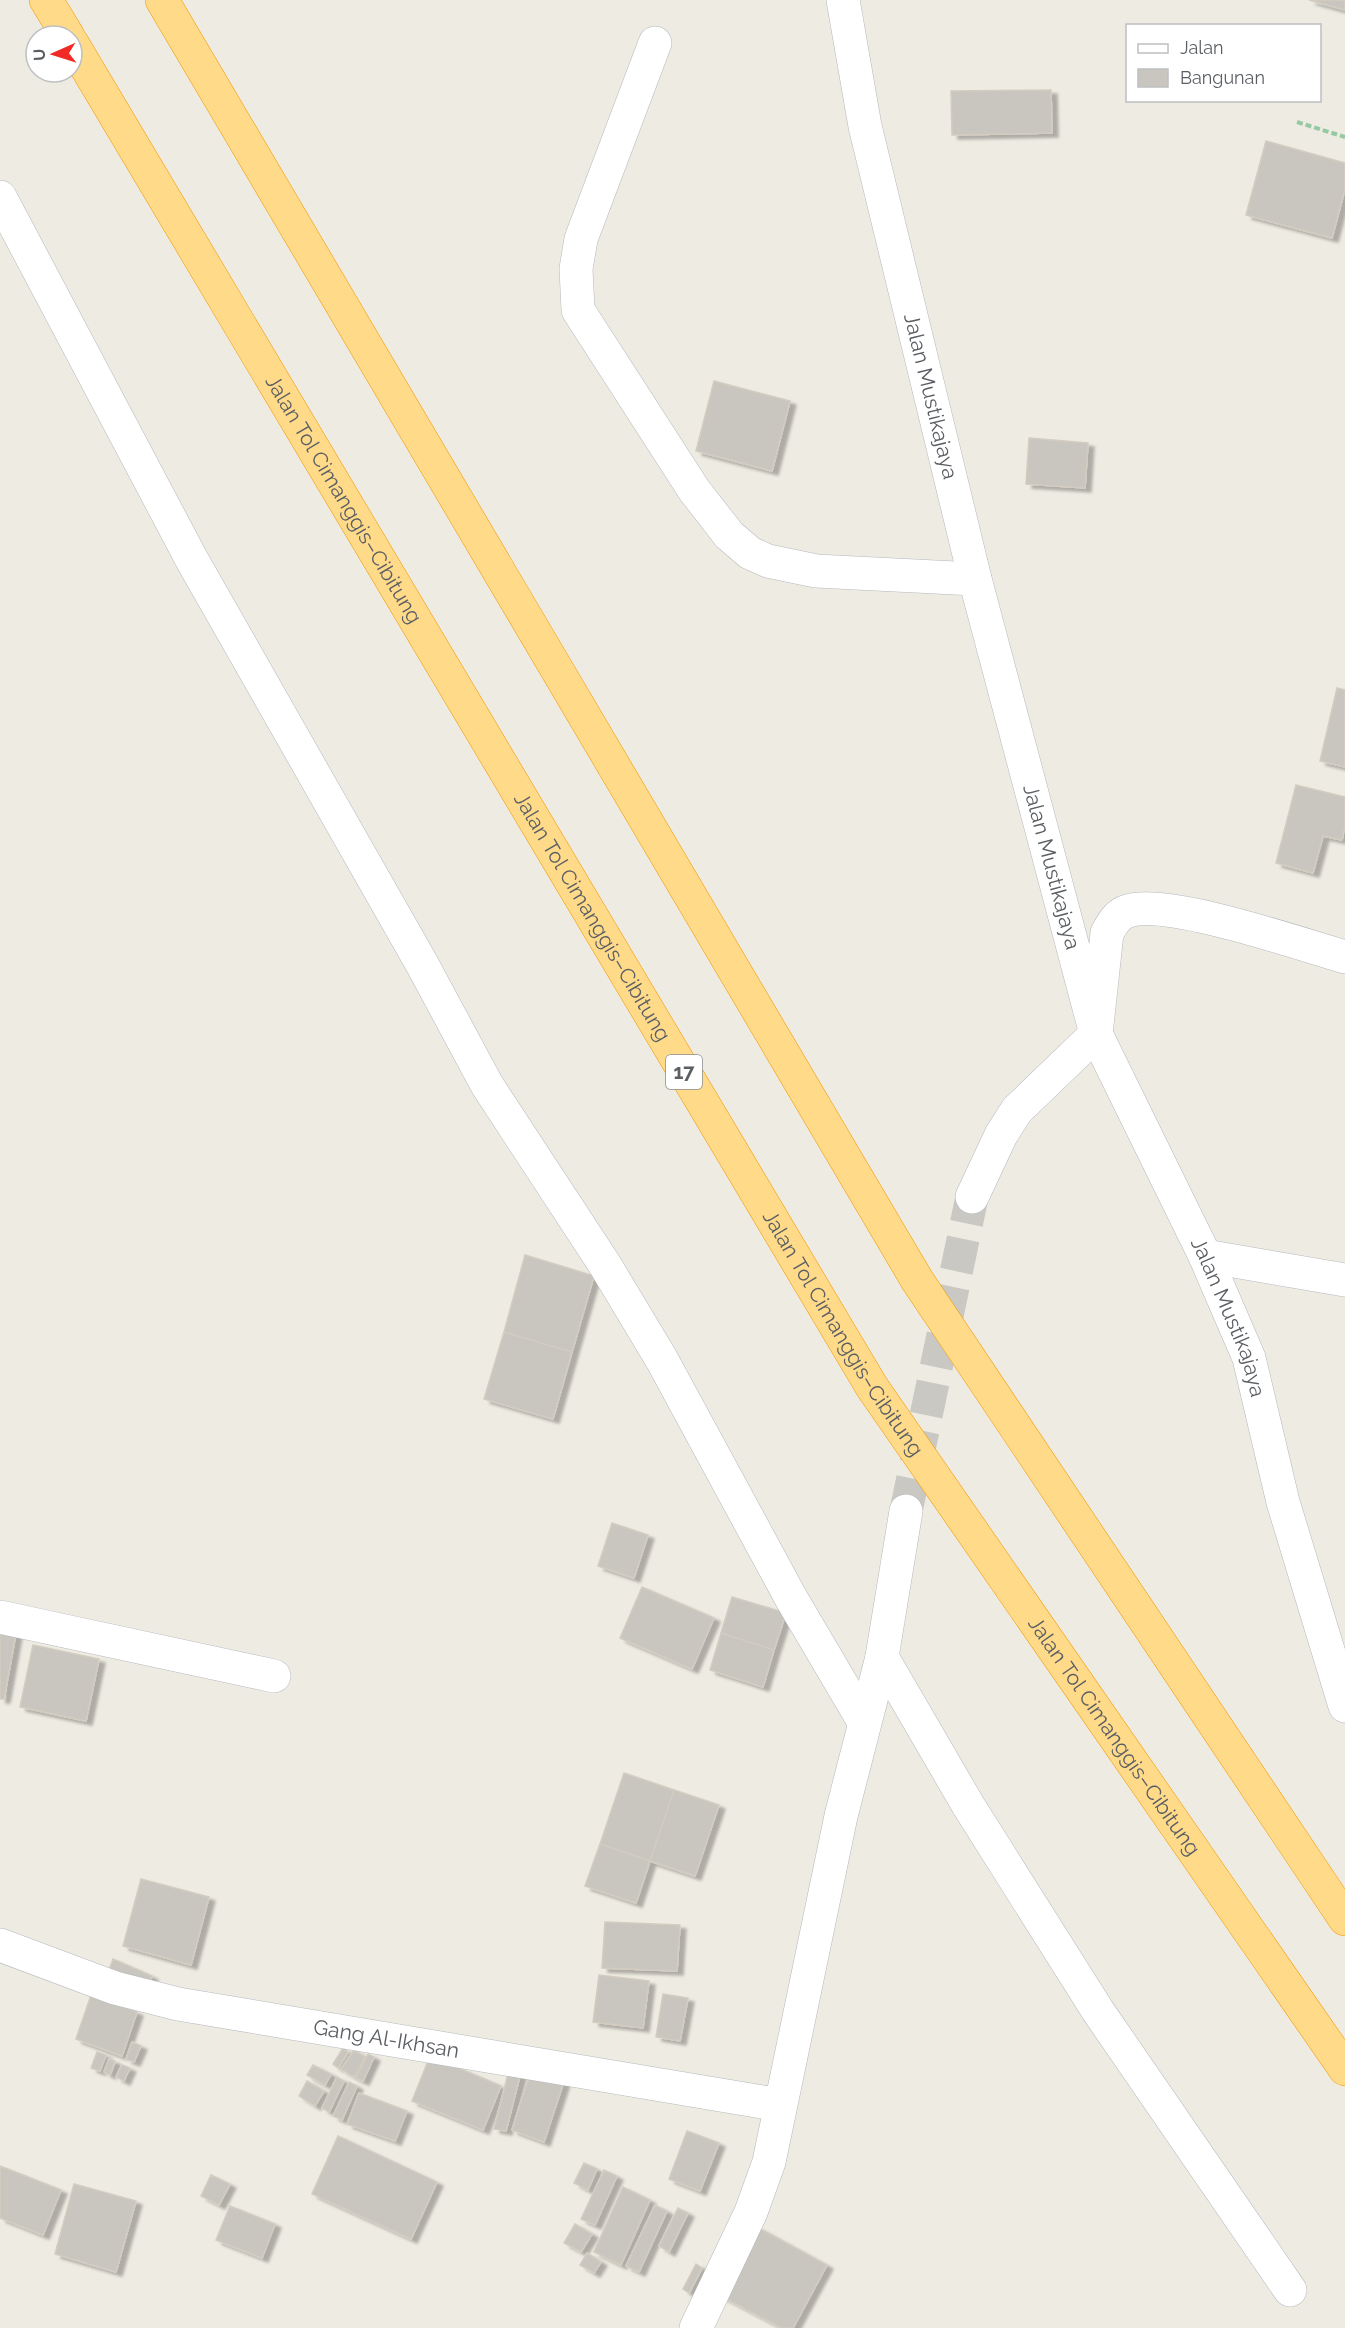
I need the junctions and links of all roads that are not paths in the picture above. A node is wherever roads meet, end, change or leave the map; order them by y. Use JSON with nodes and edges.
{"nodes":[{"id":1,"x":46,"y":0,"type":"edge"},
{"id":2,"x":162,"y":0,"type":"edge"},
{"id":3,"x":843,"y":0,"type":"edge"},
{"id":4,"x":61,"y":24,"type":"edge"},
{"id":5,"x":655,"y":43,"type":"dead end"},
{"id":6,"x":84,"y":63,"type":"edge"},
{"id":7,"x":0,"y":197,"type":"edge"},
{"id":8,"x":10,"y":236,"type":"edge"},
{"id":9,"x":975,"y":579,"type":"junction"},
{"id":10,"x":1345,"y":957,"type":"edge"},
{"id":11,"x":1096,"y":1035,"type":"junction"},
{"id":12,"x":972,"y":1197,"type":"tunnel mouth"},
{"id":13,"x":1205,"y":1256,"type":"junction"},
{"id":14,"x":1345,"y":1280,"type":"edge"},
{"id":15,"x":906,"y":1511,"type":"tunnel mouth"},
{"id":16,"x":0,"y":1617,"type":"edge"},
{"id":17,"x":882,"y":1657,"type":"junction"},
{"id":18,"x":274,"y":1676,"type":"dead end"},
{"id":19,"x":1345,"y":1706,"type":"edge"},
{"id":20,"x":864,"y":1722,"type":"junction"},
{"id":21,"x":1345,"y":1919,"type":"edge"},
{"id":22,"x":0,"y":1945,"type":"edge"},
{"id":23,"x":1345,"y":2068,"type":"edge"},
{"id":24,"x":780,"y":2105,"type":"junction"},
{"id":25,"x":1290,"y":2290,"type":"dead end"},
{"id":26,"x":696,"y":2328,"type":"edge"}],
"edges":[{"from":1,"to":4,"type":"highway"},
{"from":2,"to":21,"type":"highway"},
{"from":3,"to":9,"type":"street","name":"Jalan Mustikajaya"},
{"from":5,"to":9,"type":"street"},
{"from":6,"to":23,"type":"highway","name":"Jalan Tol Cimanggis–Cibitung","number":"17"},
{"from":7,"to":8,"type":"street"},
{"from":8,"to":20,"type":"street"},
{"from":9,"to":11,"type":"street","name":"Jalan Mustikajaya"},
{"from":10,"to":11,"type":"street"},
{"from":11,"to":12,"type":"street"},
{"from":11,"to":13,"type":"street","name":"Jalan Mustikajaya"},
{"from":13,"to":14,"type":"street"},
{"from":13,"to":19,"type":"street","name":"Jalan Mustikajaya"},
{"from":15,"to":17,"type":"street"},
{"from":16,"to":18,"type":"street"},
{"from":17,"to":20,"type":"street"},
{"from":17,"to":25,"type":"street"},
{"from":20,"to":24,"type":"street"},
{"from":22,"to":24,"type":"street","name":"Gang Al-Ikhsan"},
{"from":24,"to":26,"type":"street"}]}
